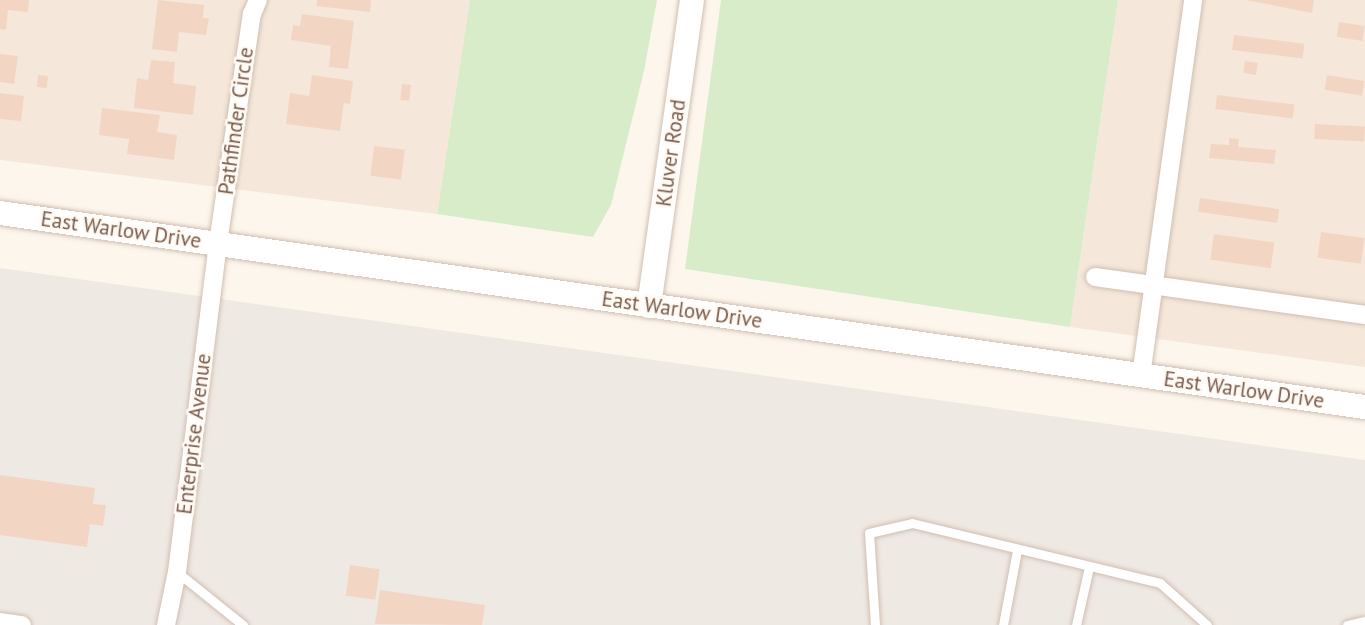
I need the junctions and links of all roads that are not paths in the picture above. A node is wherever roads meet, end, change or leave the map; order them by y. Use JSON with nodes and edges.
{"nodes":[{"id":1,"x":258,"y":0,"type":"edge"},
{"id":2,"x":692,"y":0,"type":"edge"},
{"id":3,"x":1193,"y":0,"type":"edge"},
{"id":4,"x":0,"y":213,"type":"edge"},
{"id":5,"x":218,"y":243,"type":"junction"},
{"id":6,"x":1095,"y":277,"type":"dead end"},
{"id":7,"x":1152,"y":285,"type":"junction"},
{"id":8,"x":649,"y":306,"type":"junction"},
{"id":9,"x":1365,"y":315,"type":"edge"},
{"id":10,"x":1141,"y":376,"type":"junction"},
{"id":11,"x":1365,"y":407,"type":"edge"},
{"id":12,"x":1017,"y":550,"type":"junction"},
{"id":13,"x":1089,"y":567,"type":"junction"},
{"id":14,"x":177,"y":572,"type":"junction"},
{"id":15,"x":1365,"y":621,"type":"edge"},
{"id":16,"x":0,"y":622,"type":"edge"},
{"id":17,"x":22,"y":625,"type":"edge"},
{"id":18,"x":166,"y":625,"type":"edge"},
{"id":19,"x":243,"y":625,"type":"edge"},
{"id":20,"x":875,"y":625,"type":"edge"},
{"id":21,"x":1003,"y":625,"type":"edge"},
{"id":22,"x":1076,"y":625,"type":"edge"},
{"id":23,"x":1207,"y":625,"type":"edge"},
{"id":24,"x":1347,"y":625,"type":"edge"}],
"edges":[{"from":1,"to":5,"type":"street","name":"Pathfinder Circle"},
{"from":2,"to":8,"type":"street","name":"Kluver Road"},
{"from":3,"to":7,"type":"street"},
{"from":4,"to":5,"type":"street","name":"East Warlow Drive"},
{"from":5,"to":8,"type":"street","name":"East Warlow Drive"},
{"from":5,"to":14,"type":"street","name":"Enterprise Avenue"},
{"from":6,"to":7,"type":"street"},
{"from":7,"to":9,"type":"street"},
{"from":7,"to":10,"type":"street"},
{"from":8,"to":10,"type":"street","name":"East Warlow Drive"},
{"from":10,"to":11,"type":"street","name":"East Warlow Drive"},
{"from":12,"to":13,"type":"lane"},
{"from":12,"to":20,"type":"lane"},
{"from":12,"to":21,"type":"lane"},
{"from":13,"to":22,"type":"lane"},
{"from":13,"to":23,"type":"lane"},
{"from":14,"to":18,"type":"street","name":"Enterprise Avenue"},
{"from":14,"to":19,"type":"lane"},
{"from":15,"to":24,"type":"lane"},
{"from":16,"to":17,"type":"street"}]}
